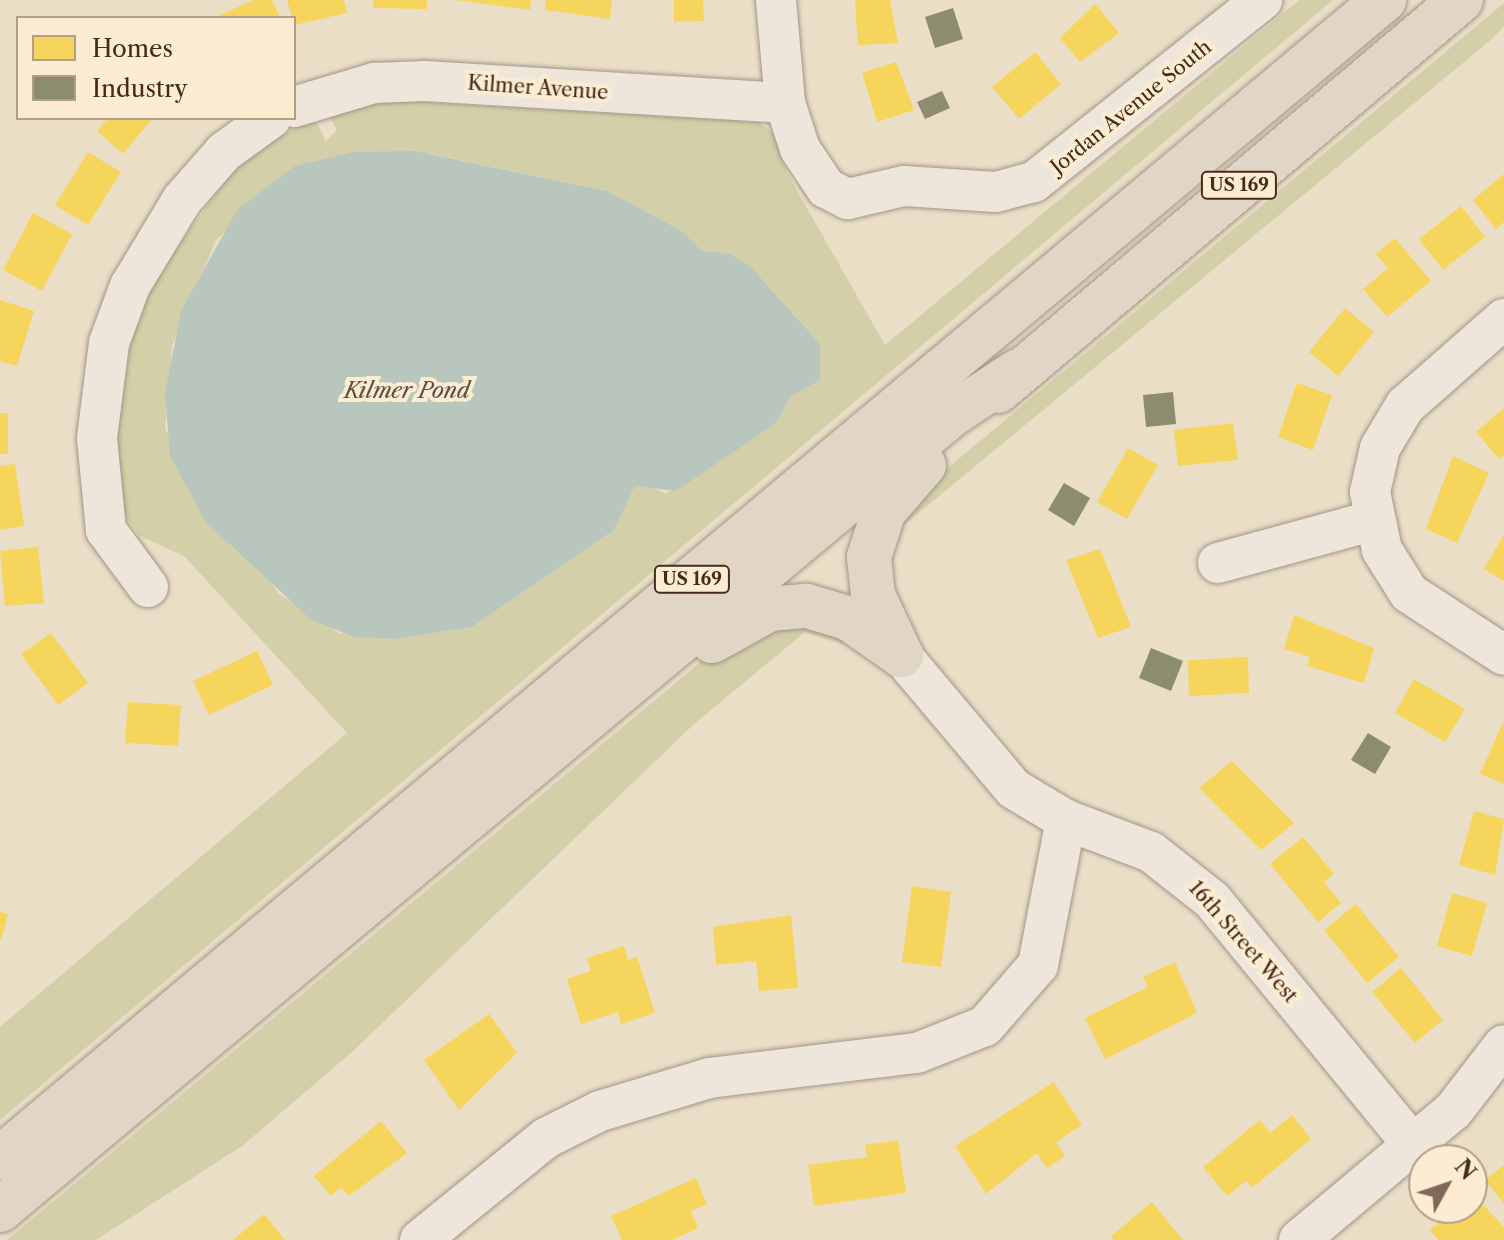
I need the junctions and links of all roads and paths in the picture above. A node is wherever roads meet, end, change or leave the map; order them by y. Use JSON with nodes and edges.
{"nodes":[{"id":1,"x":776,"y":0,"type":"edge"},
{"id":2,"x":1262,"y":0,"type":"edge"},
{"id":3,"x":1384,"y":0,"type":"edge"},
{"id":4,"x":1461,"y":0,"type":"edge"},
{"id":5,"x":785,"y":103,"type":"junction"},
{"id":6,"x":296,"y":106,"type":"edge"},
{"id":7,"x":268,"y":120,"type":"edge"},
{"id":8,"x":1504,"y":319,"type":"edge"},
{"id":9,"x":1018,"y":371,"type":"junction"},
{"id":10,"x":1372,"y":521,"type":"junction"},
{"id":11,"x":1218,"y":563,"type":"dead end"},
{"id":12,"x":148,"y":587,"type":"dead end"},
{"id":13,"x":901,"y":655,"type":"junction"},
{"id":14,"x":1504,"y":655,"type":"edge"},
{"id":15,"x":1066,"y":820,"type":"junction"},
{"id":16,"x":459,"y":827,"type":"junction"},
{"id":17,"x":1504,"y":1045,"type":"edge"},
{"id":18,"x":1412,"y":1144,"type":"edge"},
{"id":19,"x":1414,"y":1144,"type":"edge"},
{"id":20,"x":1408,"y":1149,"type":"edge"},
{"id":21,"x":0,"y":1158,"type":"edge"},
{"id":22,"x":0,"y":1210,"type":"edge"},
{"id":23,"x":420,"y":1240,"type":"edge"},
{"id":24,"x":1299,"y":1240,"type":"edge"}],
"edges":[{"from":1,"to":5,"type":"street"},
{"from":2,"to":5,"type":"street","name":"Jordan Avenue South"},
{"from":3,"to":21,"type":"highway","number":"US 169"},
{"from":4,"to":9,"type":"highway","number":"US 169"},
{"from":5,"to":6,"type":"street","name":"Kilmer Avenue"},
{"from":7,"to":12,"type":"street"},
{"from":8,"to":10,"type":"street"},
{"from":9,"to":13,"type":"highway"},
{"from":9,"to":16,"type":"highway","number":"US 169"},
{"from":10,"to":11,"type":"street"},
{"from":10,"to":14,"type":"street"},
{"from":13,"to":15,"type":"street","name":"16th Street West"},
{"from":13,"to":16,"type":"highway"},
{"from":15,"to":18,"type":"street","name":"16th Street West"},
{"from":15,"to":23,"type":"street"},
{"from":16,"to":22,"type":"highway","number":"US 169"},
{"from":17,"to":19,"type":"street"},
{"from":20,"to":24,"type":"street"}]}
